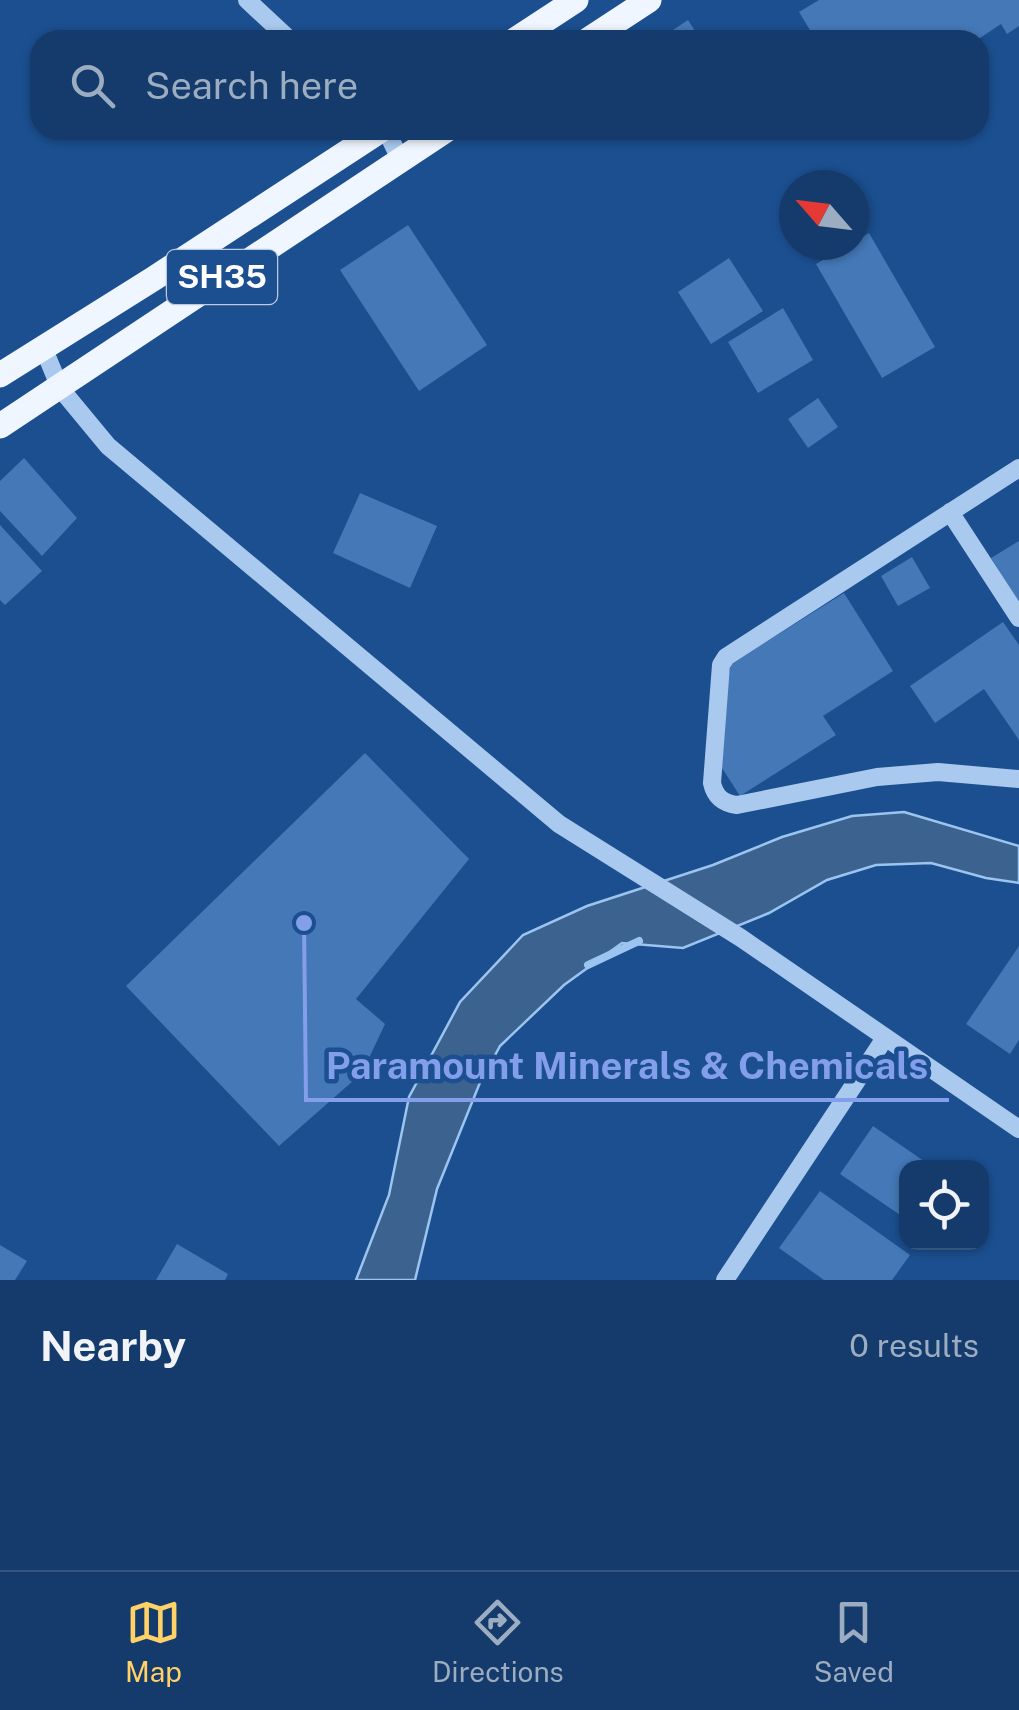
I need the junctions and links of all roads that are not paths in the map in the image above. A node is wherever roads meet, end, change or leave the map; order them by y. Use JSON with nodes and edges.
{"nodes":[{"id":1,"x":247,"y":0,"type":"edge"},
{"id":2,"x":576,"y":0,"type":"edge"},
{"id":3,"x":650,"y":0,"type":"edge"},
{"id":4,"x":279,"y":30,"type":"edge"},
{"id":5,"x":530,"y":30,"type":"edge"},
{"id":6,"x":604,"y":30,"type":"edge"},
{"id":7,"x":368,"y":140,"type":"edge"},
{"id":8,"x":390,"y":140,"type":"edge"},
{"id":9,"x":430,"y":140,"type":"edge"},
{"id":10,"x":400,"y":159,"type":"junction"},
{"id":11,"x":43,"y":347,"type":"junction"},
{"id":12,"x":0,"y":375,"type":"edge"},
{"id":13,"x":60,"y":388,"type":"junction"},
{"id":14,"x":0,"y":426,"type":"edge"},
{"id":15,"x":1019,"y":468,"type":"edge"},
{"id":16,"x":950,"y":512,"type":"junction"},
{"id":17,"x":1019,"y":618,"type":"edge"},
{"id":18,"x":1019,"y":778,"type":"edge"},
{"id":19,"x":885,"y":1038,"type":"junction"},
{"id":20,"x":1019,"y":1129,"type":"edge"},
{"id":21,"x":725,"y":1280,"type":"edge"}],
"edges":[{"from":1,"to":4,"type":"street"},
{"from":2,"to":5,"type":"main road"},
{"from":3,"to":6,"type":"main road"},
{"from":7,"to":11,"type":"main road","number":"SH35"},
{"from":8,"to":10,"type":"street"},
{"from":9,"to":10,"type":"main road","number":"SH35"},
{"from":10,"to":13,"type":"main road","number":"SH35"},
{"from":11,"to":12,"type":"main road","number":"SH35"},
{"from":11,"to":13,"type":"street"},
{"from":13,"to":14,"type":"main road","number":"SH35"},
{"from":13,"to":19,"type":"street"},
{"from":15,"to":16,"type":"street"},
{"from":16,"to":17,"type":"street"},
{"from":16,"to":18,"type":"street"},
{"from":19,"to":20,"type":"street"},
{"from":19,"to":21,"type":"street"}]}
